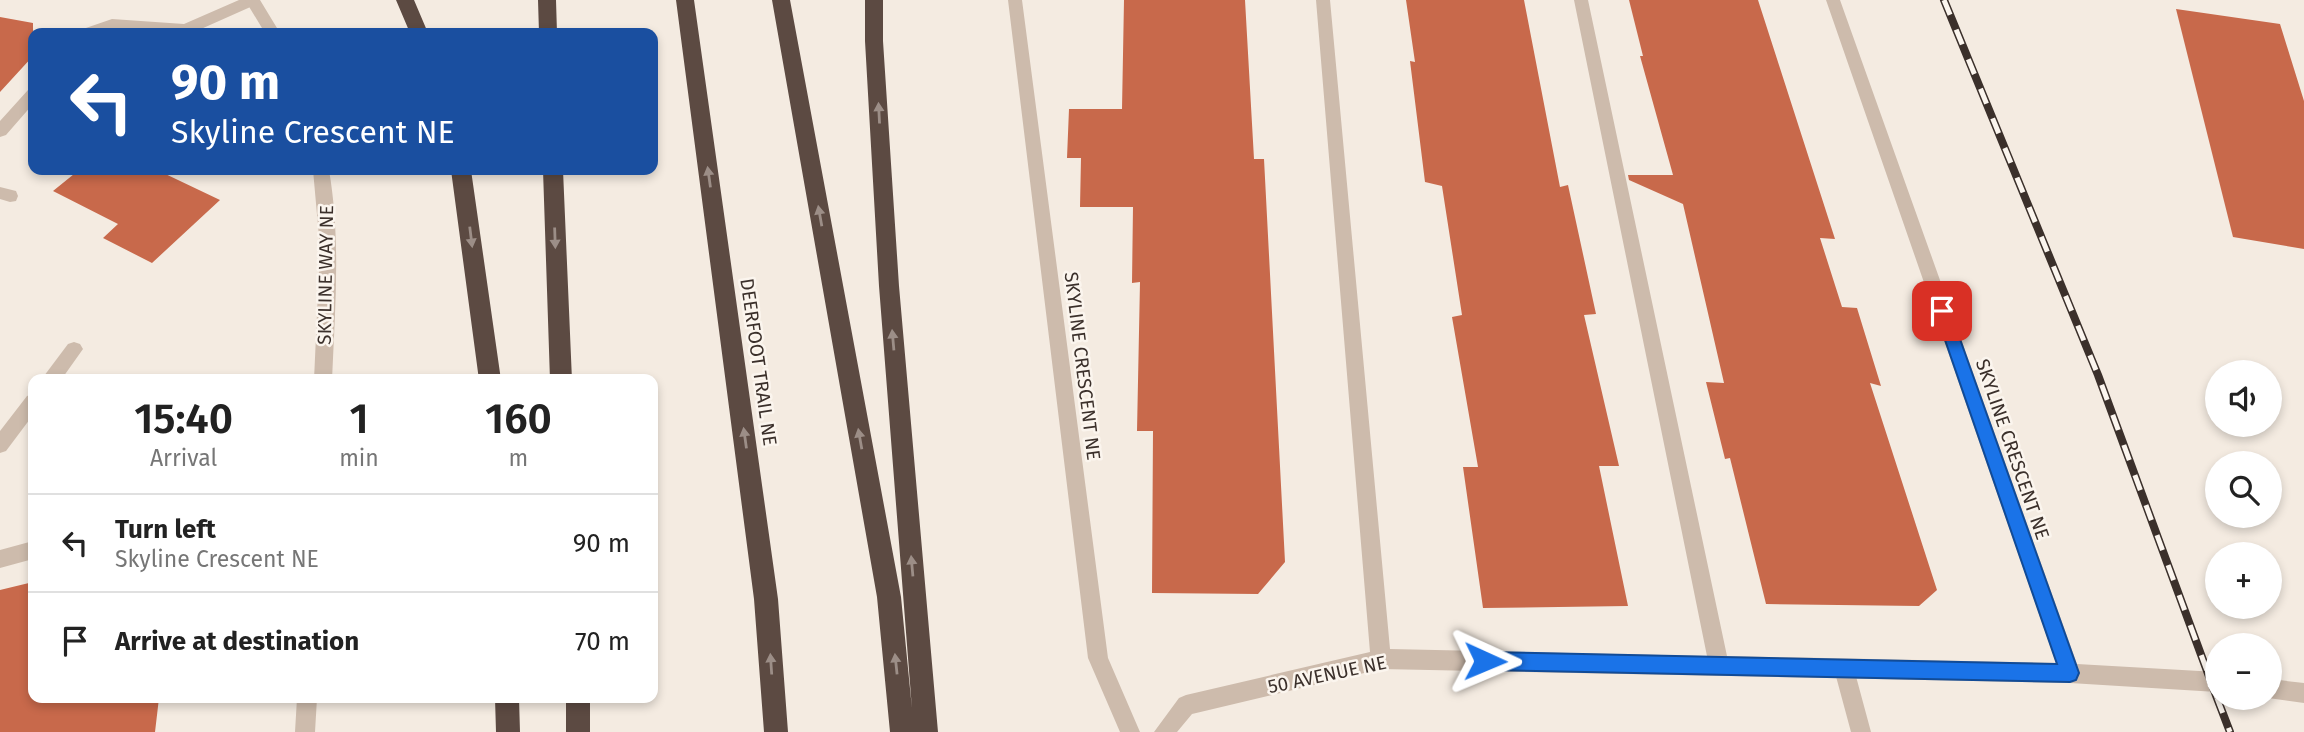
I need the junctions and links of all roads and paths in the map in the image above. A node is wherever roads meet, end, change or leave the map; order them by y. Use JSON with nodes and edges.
{"nodes":[{"id":1,"x":252,"y":0,"type":"edge"},
{"id":2,"x":405,"y":0,"type":"edge"},
{"id":3,"x":547,"y":0,"type":"edge"},
{"id":4,"x":685,"y":0,"type":"edge"},
{"id":5,"x":781,"y":0,"type":"edge"},
{"id":6,"x":874,"y":0,"type":"edge"},
{"id":7,"x":1015,"y":0,"type":"edge"},
{"id":8,"x":1324,"y":0,"type":"edge"},
{"id":9,"x":1581,"y":0,"type":"edge"},
{"id":10,"x":1833,"y":0,"type":"edge"},
{"id":11,"x":102,"y":28,"type":"edge"},
{"id":12,"x":161,"y":28,"type":"edge"},
{"id":13,"x":189,"y":28,"type":"edge"},
{"id":14,"x":270,"y":28,"type":"edge"},
{"id":15,"x":417,"y":28,"type":"edge"},
{"id":16,"x":548,"y":28,"type":"edge"},
{"id":17,"x":28,"y":100,"type":"edge"},
{"id":18,"x":0,"y":131,"type":"edge"},
{"id":19,"x":322,"y":175,"type":"edge"},
{"id":20,"x":462,"y":175,"type":"edge"},
{"id":21,"x":553,"y":175,"type":"edge"},
{"id":22,"x":74,"y":349,"type":"dead end"},
{"id":23,"x":55,"y":374,"type":"edge"},
{"id":24,"x":323,"y":374,"type":"edge"},
{"id":25,"x":489,"y":374,"type":"edge"},
{"id":26,"x":561,"y":374,"type":"edge"},
{"id":27,"x":28,"y":409,"type":"edge"},
{"id":28,"x":0,"y":445,"type":"edge"},
{"id":29,"x":28,"y":552,"type":"edge"},
{"id":30,"x":0,"y":559,"type":"edge"},
{"id":31,"x":1381,"y":659,"type":"junction"},
{"id":32,"x":1719,"y":666,"type":"junction"},
{"id":33,"x":1844,"y":669,"type":"junction"},
{"id":34,"x":2070,"y":673,"type":"junction"},
{"id":35,"x":2205,"y":681,"type":"edge"},
{"id":36,"x":2282,"y":690,"type":"edge"},
{"id":37,"x":2304,"y":693,"type":"edge"},
{"id":38,"x":307,"y":703,"type":"edge"},
{"id":39,"x":507,"y":703,"type":"edge"},
{"id":40,"x":578,"y":703,"type":"edge"},
{"id":41,"x":305,"y":732,"type":"edge"},
{"id":42,"x":508,"y":732,"type":"edge"},
{"id":43,"x":578,"y":732,"type":"edge"},
{"id":44,"x":776,"y":732,"type":"edge"},
{"id":45,"x":902,"y":732,"type":"edge"},
{"id":46,"x":926,"y":732,"type":"edge"},
{"id":47,"x":1130,"y":732,"type":"edge"},
{"id":48,"x":1164,"y":732,"type":"edge"},
{"id":49,"x":1861,"y":732,"type":"edge"}],
"edges":[{"from":1,"to":13,"type":"street"},
{"from":1,"to":14,"type":"street"},
{"from":2,"to":15,"type":"highway"},
{"from":3,"to":16,"type":"highway"},
{"from":44,"to":4,"type":"highway","name":"DEERFOOT TRAIL NE","one_way":true},
{"from":45,"to":5,"type":"highway","one_way":true},
{"from":46,"to":6,"type":"highway","one_way":true},
{"from":7,"to":47,"type":"street","name":"SKYLINE CRESCENT NE"},
{"from":8,"to":31,"type":"street"},
{"from":9,"to":32,"type":"street"},
{"from":10,"to":34,"type":"street","name":"SKYLINE CRESCENT NE"},
{"from":11,"to":12,"type":"street"},
{"from":17,"to":18,"type":"street"},
{"from":19,"to":24,"type":"street","name":"SKYLINE WAY NE"},
{"from":20,"to":25,"type":"highway","one_way":true},
{"from":21,"to":26,"type":"highway","one_way":true},
{"from":22,"to":23,"type":"street"},
{"from":27,"to":28,"type":"street"},
{"from":29,"to":30,"type":"street"},
{"from":31,"to":32,"type":"street","name":"50 AVENUE NE"},
{"from":31,"to":48,"type":"street","name":"50 AVENUE NE"},
{"from":32,"to":33,"type":"street","name":"50 AVENUE NE"},
{"from":33,"to":34,"type":"street","name":"50 AVENUE NE"},
{"from":33,"to":49,"type":"street"},
{"from":34,"to":35,"type":"street","name":"50 AVENUE NE"},
{"from":36,"to":37,"type":"street"},
{"from":38,"to":41,"type":"street"},
{"from":39,"to":42,"type":"highway"},
{"from":40,"to":43,"type":"highway"}]}
